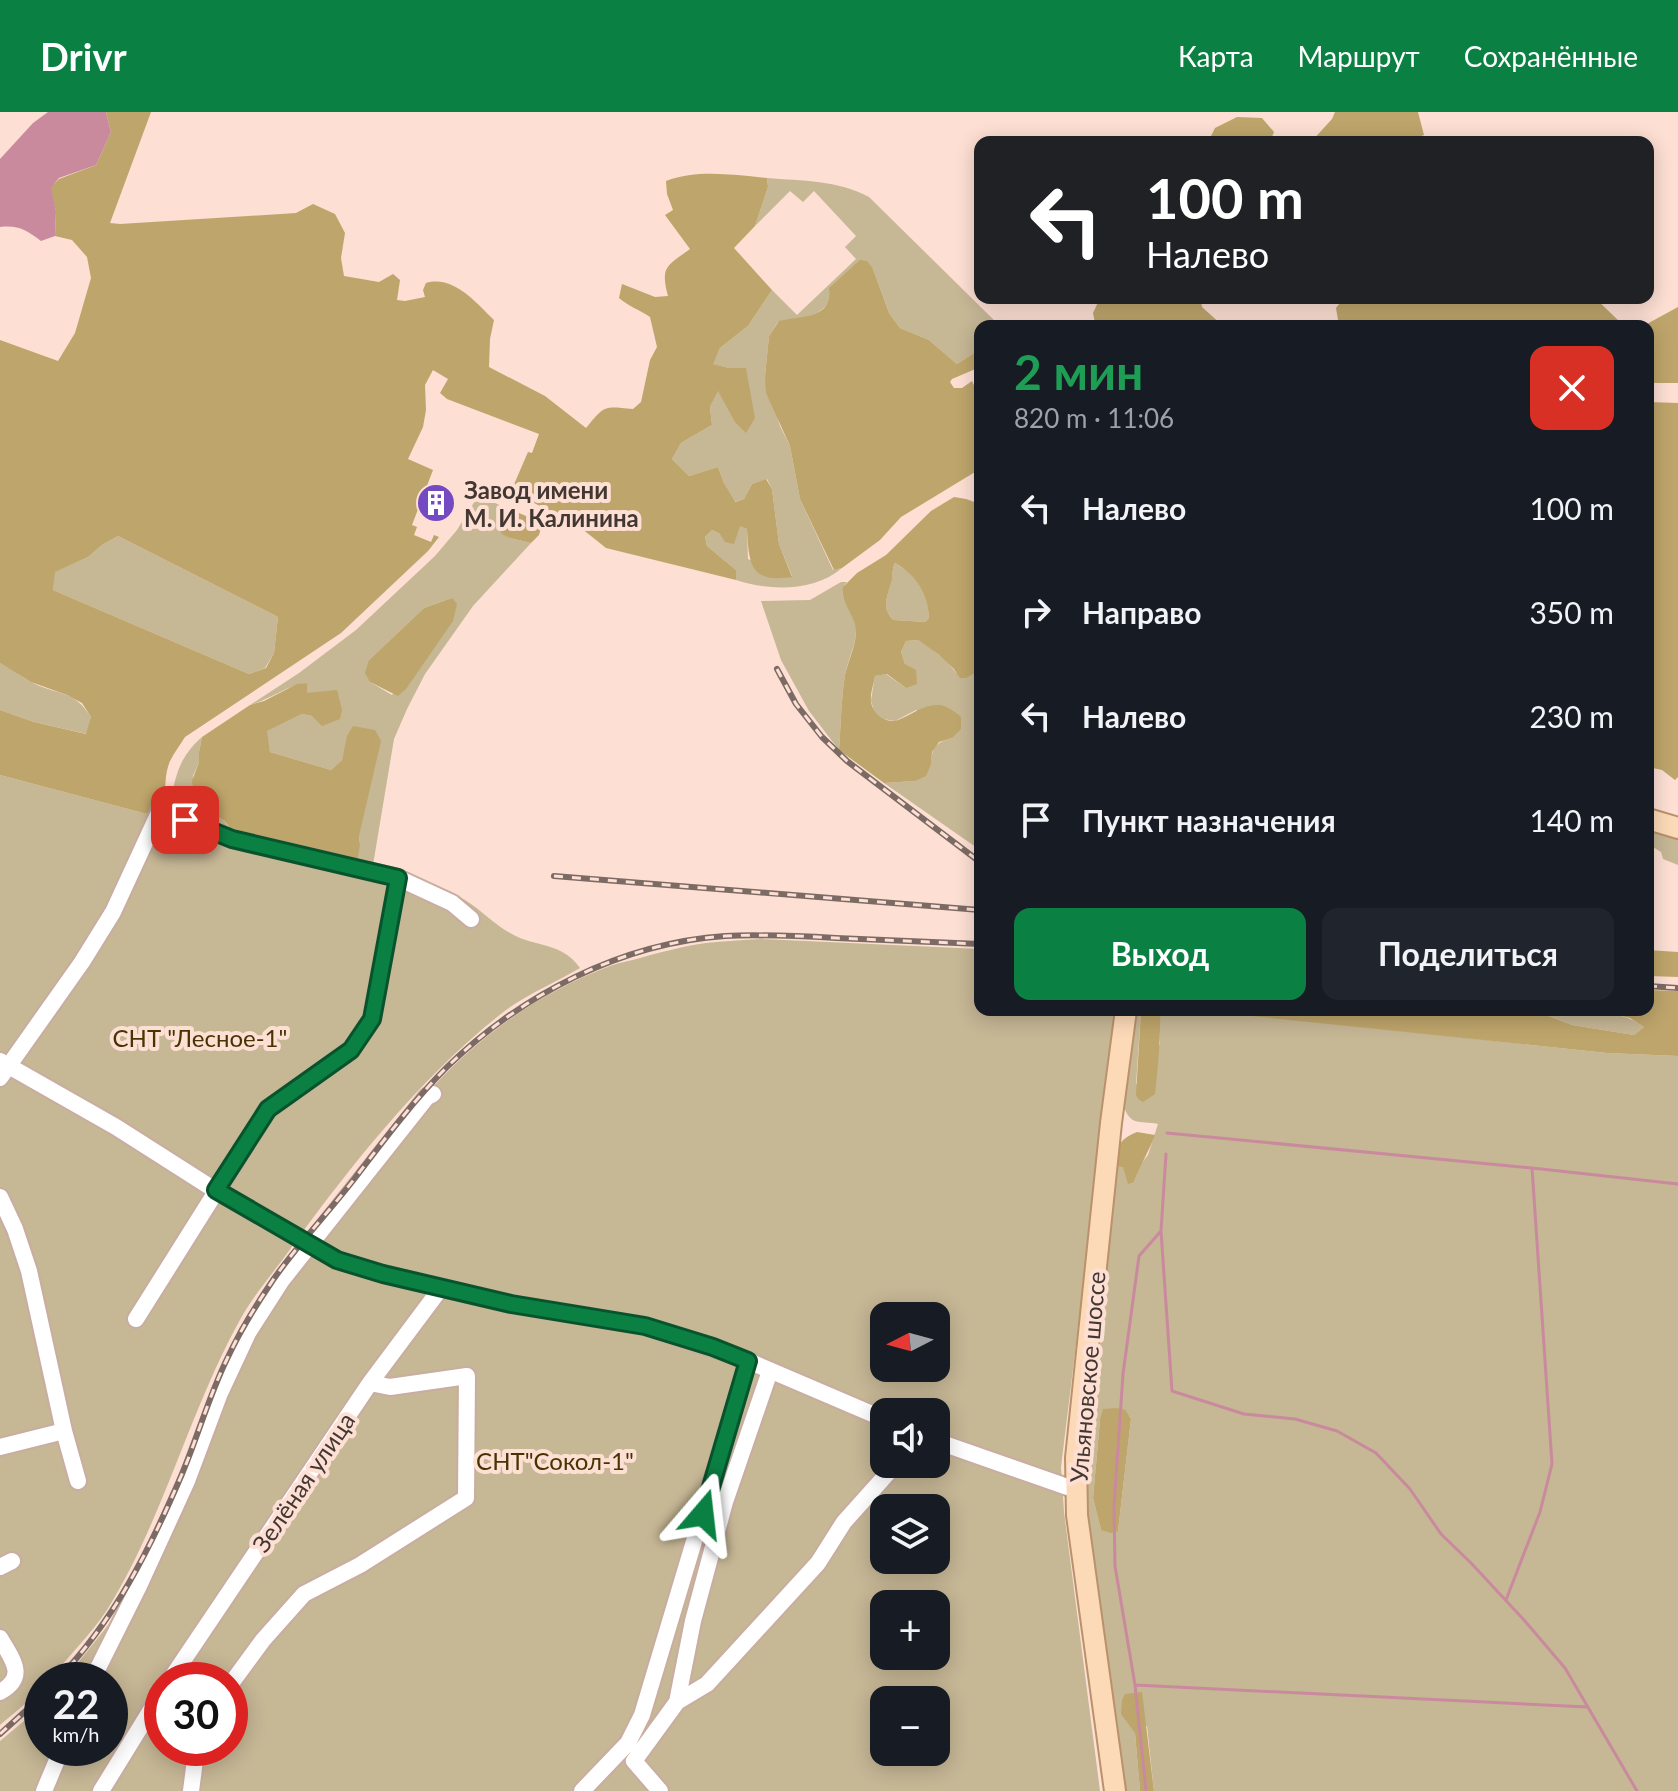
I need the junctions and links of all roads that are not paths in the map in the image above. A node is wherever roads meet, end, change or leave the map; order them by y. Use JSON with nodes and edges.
{"nodes":[{"id":1,"x":1654,"y":821,"type":"edge"},
{"id":2,"x":1678,"y":828,"type":"edge"},
{"id":3,"x":398,"y":878,"type":"junction"},
{"id":4,"x":471,"y":919,"type":"dead end"},
{"id":5,"x":1125,"y":1016,"type":"edge"},
{"id":6,"x":3,"y":1069,"type":"edge"},
{"id":7,"x":433,"y":1094,"type":"dead end"},
{"id":8,"x":216,"y":1190,"type":"junction"},
{"id":9,"x":0,"y":1197,"type":"edge"},
{"id":10,"x":309,"y":1245,"type":"junction"},
{"id":11,"x":441,"y":1288,"type":"junction"},
{"id":12,"x":136,"y":1319,"type":"dead end"},
{"id":13,"x":748,"y":1361,"type":"junction"},
{"id":14,"x":770,"y":1371,"type":"junction"},
{"id":15,"x":370,"y":1383,"type":"junction"},
{"id":16,"x":870,"y":1413,"type":"edge"},
{"id":17,"x":64,"y":1431,"type":"junction"},
{"id":18,"x":950,"y":1446,"type":"edge"},
{"id":19,"x":0,"y":1447,"type":"edge"},
{"id":20,"x":883,"y":1478,"type":"edge"},
{"id":21,"x":78,"y":1481,"type":"dead end"},
{"id":22,"x":1076,"y":1490,"type":"junction"},
{"id":23,"x":0,"y":1638,"type":"edge"},
{"id":24,"x":101,"y":1662,"type":"edge"},
{"id":25,"x":182,"y":1662,"type":"edge"},
{"id":26,"x":247,"y":1662,"type":"edge"},
{"id":27,"x":0,"y":1692,"type":"edge"},
{"id":28,"x":677,"y":1702,"type":"junction"},
{"id":29,"x":144,"y":1721,"type":"edge"},
{"id":30,"x":54,"y":1766,"type":"edge"},
{"id":31,"x":194,"y":1766,"type":"edge"},
{"id":32,"x":44,"y":1791,"type":"edge"},
{"id":33,"x":101,"y":1791,"type":"edge"},
{"id":34,"x":191,"y":1791,"type":"edge"},
{"id":35,"x":582,"y":1791,"type":"edge"},
{"id":36,"x":660,"y":1791,"type":"edge"},
{"id":37,"x":1115,"y":1791,"type":"edge"}],
"edges":[{"from":1,"to":2,"type":"main road"},
{"from":3,"to":4,"type":"street"},
{"from":3,"to":6,"type":"street"},
{"from":3,"to":8,"type":"street"},
{"from":5,"to":22,"type":"main road","name":"Ульяновское шоссе"},
{"from":6,"to":8,"type":"street"},
{"from":7,"to":10,"type":"street"},
{"from":8,"to":10,"type":"street"},
{"from":8,"to":12,"type":"street"},
{"from":9,"to":17,"type":"street"},
{"from":10,"to":11,"type":"street"},
{"from":10,"to":24,"type":"street"},
{"from":11,"to":13,"type":"street"},
{"from":11,"to":15,"type":"street","name":"Зелёная улица"},
{"from":13,"to":14,"type":"street"},
{"from":13,"to":35,"type":"street"},
{"from":14,"to":16,"type":"street"},
{"from":14,"to":28,"type":"street"},
{"from":15,"to":25,"type":"street","name":"Зелёная улица"},
{"from":15,"to":26,"type":"street"},
{"from":17,"to":19,"type":"street"},
{"from":17,"to":21,"type":"street"},
{"from":18,"to":22,"type":"street"},
{"from":20,"to":28,"type":"street"},
{"from":22,"to":37,"type":"main road","name":"Ульяновское шоссе"},
{"from":23,"to":27,"type":"street"},
{"from":28,"to":36,"type":"street"},
{"from":29,"to":33,"type":"street"},
{"from":30,"to":32,"type":"street"},
{"from":31,"to":34,"type":"street"}]}
